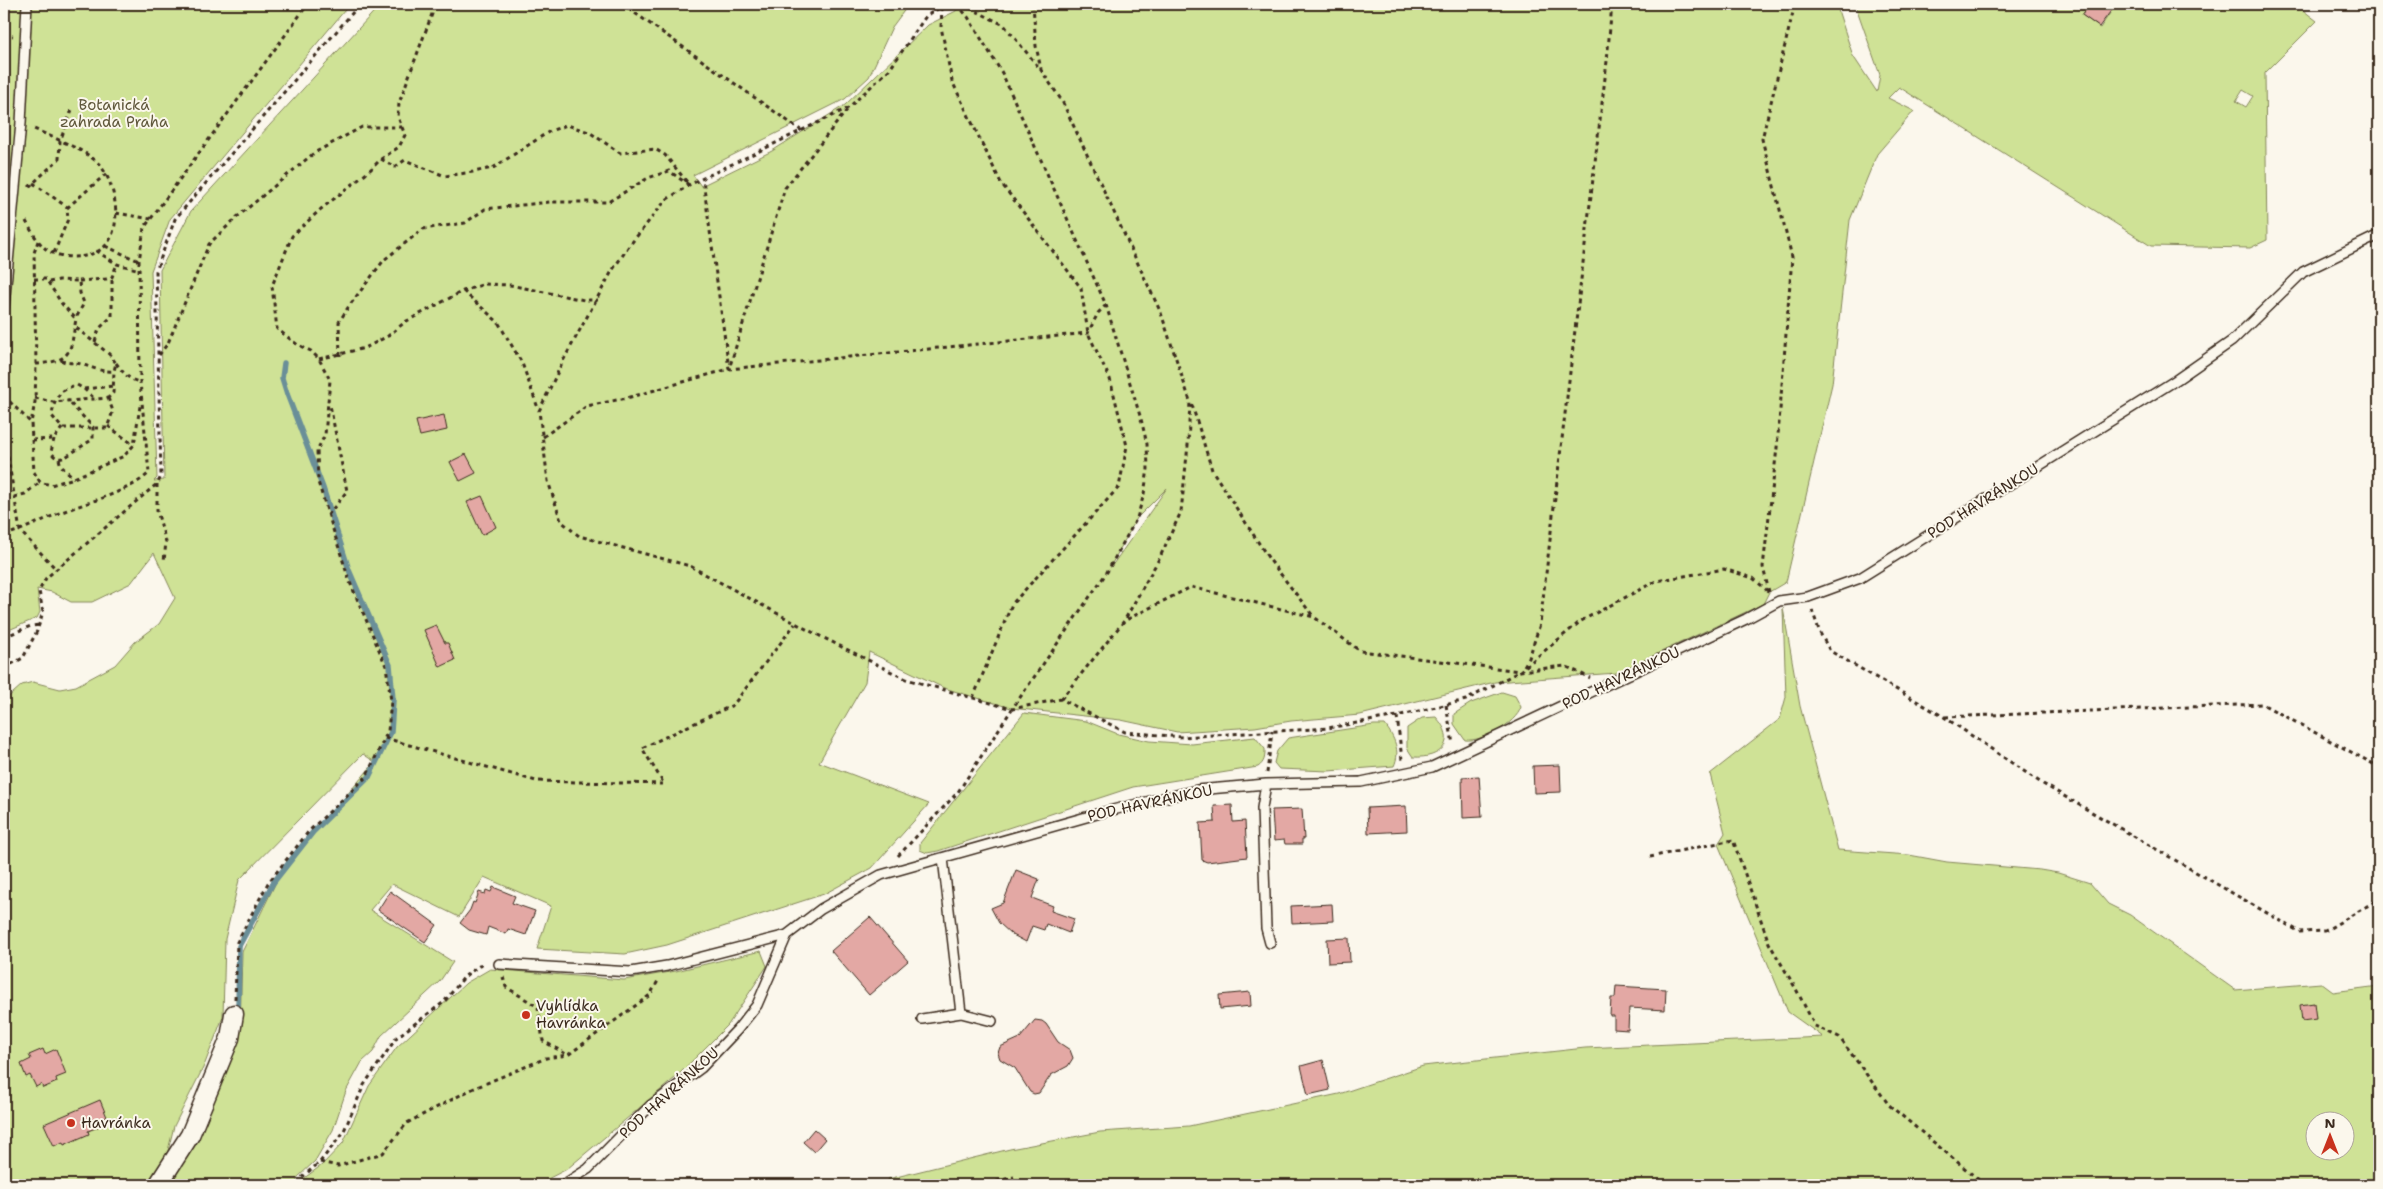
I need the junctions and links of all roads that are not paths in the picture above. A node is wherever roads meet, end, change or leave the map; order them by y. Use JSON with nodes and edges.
{"nodes":[{"id":1,"x":27,"y":4,"type":"edge"},
{"id":2,"x":2379,"y":235,"type":"edge"},
{"id":3,"x":4,"y":306,"type":"edge"},
{"id":4,"x":1266,"y":784,"type":"junction"},
{"id":5,"x":944,"y":858,"type":"junction"},
{"id":6,"x":787,"y":935,"type":"junction"},
{"id":7,"x":1270,"y":943,"type":"dead end"},
{"id":8,"x":499,"y":964,"type":"road end"},
{"id":9,"x":961,"y":1013,"type":"junction"},
{"id":10,"x":234,"y":1014,"type":"road end"},
{"id":11,"x":922,"y":1019,"type":"dead end"},
{"id":12,"x":992,"y":1021,"type":"dead end"},
{"id":13,"x":158,"y":1185,"type":"edge"},
{"id":14,"x":563,"y":1185,"type":"edge"}],
"edges":[{"from":1,"to":3,"type":"lane"},
{"from":2,"to":4,"type":"lane","name":"POD HAVRÁNKOU"},
{"from":4,"to":5,"type":"lane","name":"POD HAVRÁNKOU"},
{"from":4,"to":7,"type":"lane"},
{"from":5,"to":6,"type":"lane","name":"POD HAVRÁNKOU"},
{"from":5,"to":9,"type":"lane"},
{"from":6,"to":8,"type":"lane","name":"POD HAVRÁNKOU"},
{"from":6,"to":14,"type":"lane","name":"POD HAVRÁNKOU"},
{"from":9,"to":11,"type":"lane"},
{"from":9,"to":12,"type":"lane"},
{"from":10,"to":13,"type":"street"}]}
